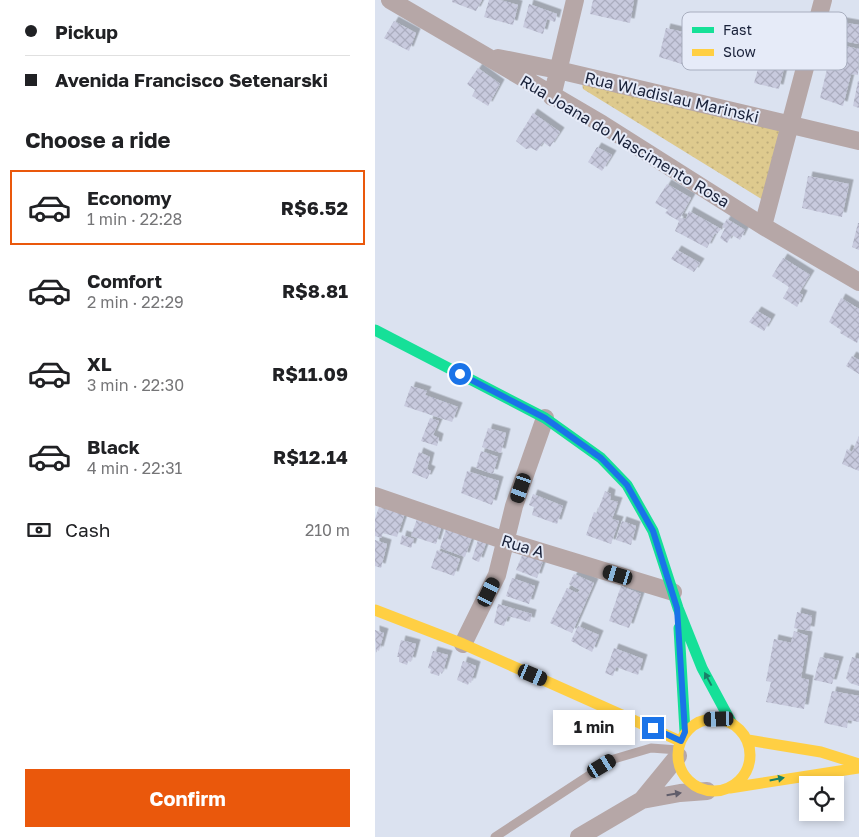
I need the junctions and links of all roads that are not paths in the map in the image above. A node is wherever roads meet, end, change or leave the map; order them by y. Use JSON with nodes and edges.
{"nodes":[{"id":1,"x":390,"y":0,"type":"edge"},
{"id":2,"x":575,"y":0,"type":"edge"},
{"id":3,"x":485,"y":56,"type":"junction"},
{"id":4,"x":557,"y":70,"type":"junction"},
{"id":5,"x":805,"y":70,"type":"edge"},
{"id":6,"x":552,"y":97,"type":"junction"},
{"id":7,"x":791,"y":124,"type":"junction"},
{"id":8,"x":859,"y":140,"type":"edge"},
{"id":9,"x":763,"y":226,"type":"junction"},
{"id":10,"x":859,"y":282,"type":"edge"},
{"id":11,"x":375,"y":330,"type":"edge"},
{"id":12,"x":545,"y":418,"type":"junction"},
{"id":13,"x":375,"y":496,"type":"edge"},
{"id":14,"x":506,"y":541,"type":"junction"},
{"id":15,"x":675,"y":600,"type":"junction"},
{"id":16,"x":375,"y":610,"type":"edge"},
{"id":17,"x":463,"y":644,"type":"junction"},
{"id":18,"x":731,"y":722,"type":"junction"},
{"id":19,"x":747,"y":740,"type":"junction"},
{"id":20,"x":680,"y":745,"type":"junction"},
{"id":21,"x":859,"y":764,"type":"edge"},
{"id":22,"x":859,"y":768,"type":"edge"},
{"id":23,"x":729,"y":788,"type":"junction"},
{"id":24,"x":707,"y":791,"type":"junction"},
{"id":25,"x":642,"y":800,"type":"junction"},
{"id":26,"x":495,"y":837,"type":"edge"},
{"id":27,"x":579,"y":837,"type":"edge"}],
"edges":[{"from":1,"to":3,"type":"street","name":"Rua Joana do Nascimento Rosa"},
{"from":2,"to":4,"type":"street"},
{"from":3,"to":4,"type":"street","name":"Rua Wladislau Marinski"},
{"from":3,"to":6,"type":"street","name":"Rua Joana do Nascimento Rosa"},
{"from":4,"to":6,"type":"street"},
{"from":4,"to":7,"type":"street","name":"Rua Wladislau Marinski"},
{"from":5,"to":7,"type":"street"},
{"from":6,"to":9,"type":"street","name":"Rua Joana do Nascimento Rosa"},
{"from":7,"to":8,"type":"street","name":"Rua Wladislau Marinski"},
{"from":7,"to":9,"type":"street"},
{"from":9,"to":10,"type":"street","name":"Rua Joana do Nascimento Rosa"},
{"from":11,"to":12,"type":"main road"},
{"from":12,"to":14,"type":"street"},
{"from":12,"to":15,"type":"main road"},
{"from":13,"to":14,"type":"street","name":"Rua A"},
{"from":14,"to":15,"type":"street","name":"Rua A"},
{"from":14,"to":17,"type":"street"},
{"from":18,"to":15,"type":"main road","one_way":true},
{"from":15,"to":20,"type":"main road"},
{"from":16,"to":17,"type":"main road"},
{"from":17,"to":20,"type":"main road"},
{"from":18,"to":19,"type":"main road"},
{"from":18,"to":20,"type":"main road"},
{"from":19,"to":21,"type":"main road"},
{"from":19,"to":23,"type":"main road"},
{"from":20,"to":24,"type":"main road"},
{"from":20,"to":25,"type":"street"},
{"from":20,"to":26,"type":"lane"},
{"from":23,"to":22,"type":"main road","one_way":true},
{"from":23,"to":24,"type":"main road"},
{"from":25,"to":24,"type":"street","one_way":true},
{"from":25,"to":27,"type":"street"}]}
